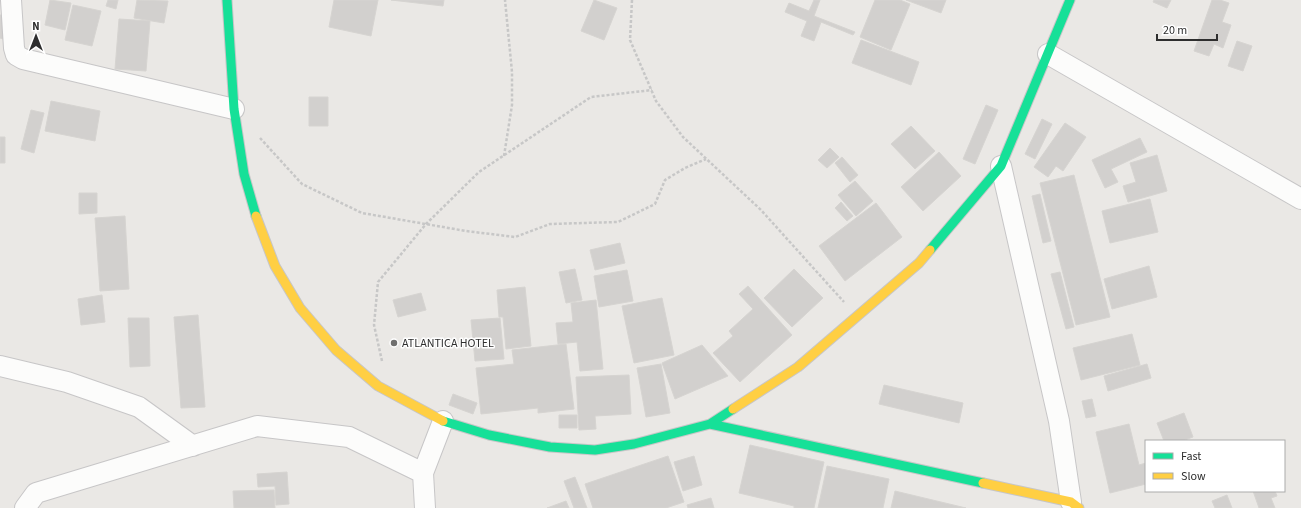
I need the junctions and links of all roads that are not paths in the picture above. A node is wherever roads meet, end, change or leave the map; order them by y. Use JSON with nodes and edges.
{"nodes":[{"id":1,"x":11,"y":0,"type":"edge"},
{"id":2,"x":226,"y":0,"type":"edge"},
{"id":3,"x":1068,"y":1,"type":"edge"},
{"id":4,"x":1048,"y":54,"type":"junction"},
{"id":5,"x":234,"y":109,"type":"junction"},
{"id":6,"x":1001,"y":166,"type":"junction"},
{"id":7,"x":1301,"y":199,"type":"edge"},
{"id":8,"x":0,"y":366,"type":"edge"},
{"id":9,"x":443,"y":421,"type":"junction"},
{"id":10,"x":710,"y":424,"type":"junction"},
{"id":11,"x":193,"y":446,"type":"junction"},
{"id":12,"x":423,"y":473,"type":"junction"},
{"id":13,"x":1075,"y":505,"type":"edge"},
{"id":14,"x":25,"y":508,"type":"edge"},
{"id":15,"x":426,"y":508,"type":"edge"}],
"edges":[{"from":1,"to":5,"type":"street"},
{"from":2,"to":5,"type":"main road"},
{"from":3,"to":4,"type":"main road"},
{"from":4,"to":6,"type":"main road"},
{"from":4,"to":7,"type":"street"},
{"from":5,"to":9,"type":"main road"},
{"from":6,"to":10,"type":"main road"},
{"from":6,"to":13,"type":"street"},
{"from":8,"to":11,"type":"street"},
{"from":9,"to":10,"type":"main road"},
{"from":9,"to":12,"type":"street"},
{"from":10,"to":13,"type":"main road"},
{"from":11,"to":12,"type":"street"},
{"from":11,"to":14,"type":"street"},
{"from":12,"to":15,"type":"street"}]}
